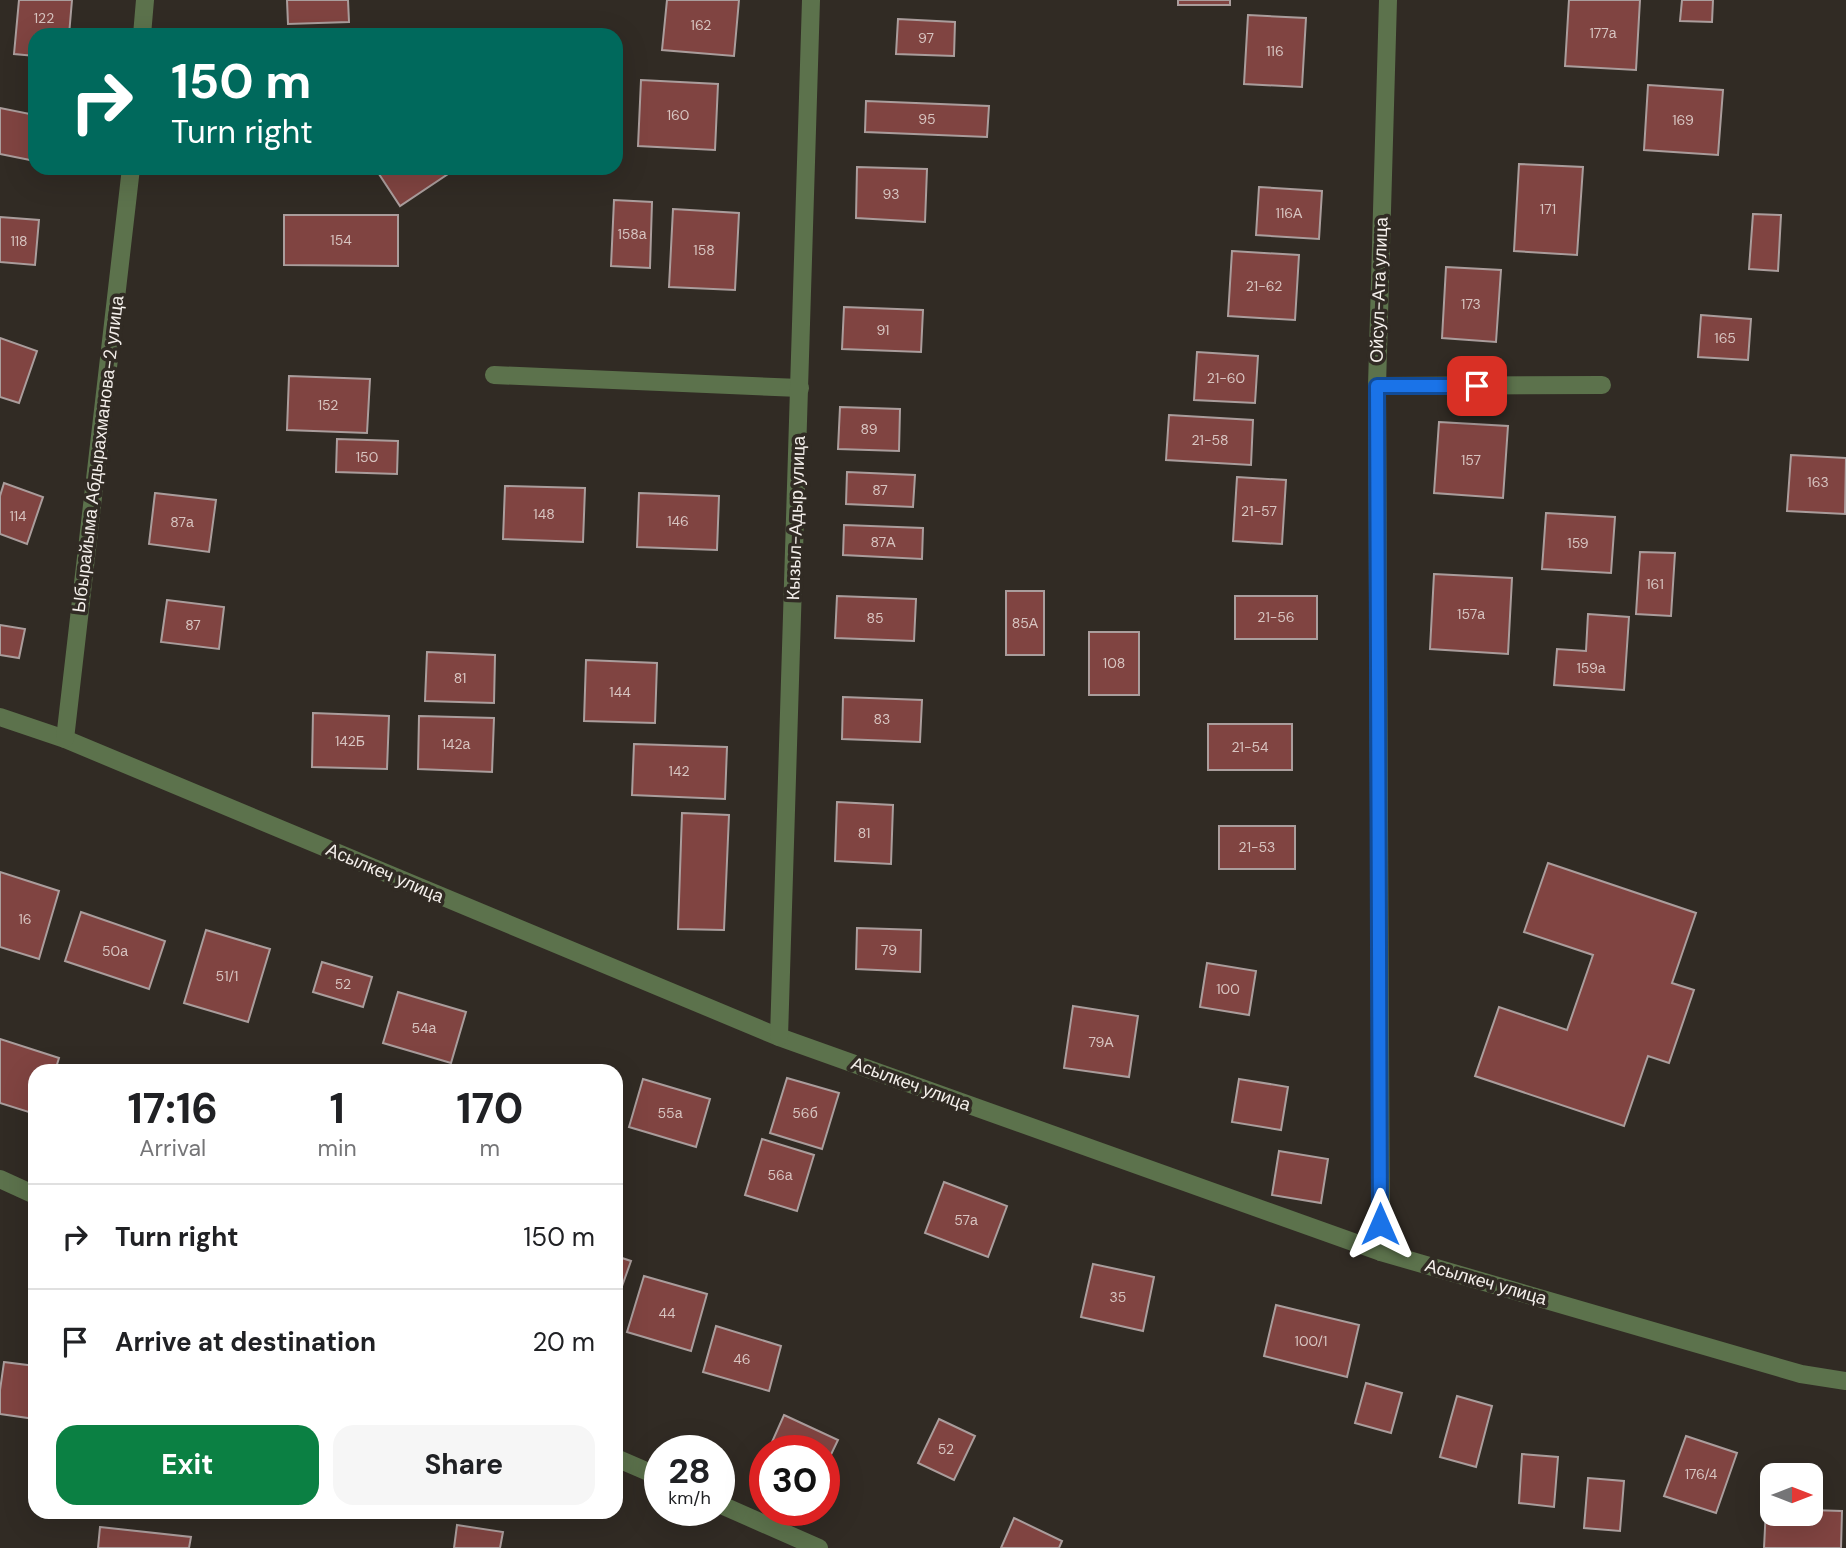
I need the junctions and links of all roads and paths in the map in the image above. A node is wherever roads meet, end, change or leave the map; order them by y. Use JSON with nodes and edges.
{"nodes":[{"id":1,"x":145,"y":0,"type":"edge"},
{"id":2,"x":811,"y":0,"type":"edge"},
{"id":3,"x":1388,"y":0,"type":"edge"},
{"id":4,"x":143,"y":28,"type":"edge"},
{"id":5,"x":130,"y":175,"type":"edge"},
{"id":6,"x":494,"y":375,"type":"dead end"},
{"id":7,"x":1602,"y":385,"type":"dead end"},
{"id":8,"x":1377,"y":386,"type":"junction"},
{"id":9,"x":800,"y":388,"type":"junction"},
{"id":10,"x":0,"y":717,"type":"edge"},
{"id":11,"x":65,"y":739,"type":"junction"},
{"id":12,"x":779,"y":1037,"type":"junction"},
{"id":13,"x":0,"y":1179,"type":"edge"},
{"id":14,"x":28,"y":1192,"type":"edge"},
{"id":15,"x":1381,"y":1252,"type":"junction"},
{"id":16,"x":1846,"y":1381,"type":"edge"},
{"id":17,"x":623,"y":1461,"type":"edge"},
{"id":18,"x":644,"y":1470,"type":"edge"},
{"id":19,"x":735,"y":1511,"type":"edge"},
{"id":20,"x":818,"y":1548,"type":"edge"}],
"edges":[{"from":1,"to":4,"type":"street"},
{"from":2,"to":9,"type":"street","name":"Кызыл-Адыр улица"},
{"from":3,"to":8,"type":"street","name":"Ойсул-Ата улица"},
{"from":5,"to":11,"type":"street","name":"Ыбырайыма Абдырахманова-2 улица"},
{"from":6,"to":9,"type":"street"},
{"from":7,"to":8,"type":"street"},
{"from":8,"to":15,"type":"street","name":"Ойсул-Ата улица"},
{"from":9,"to":12,"type":"street","name":"Кызыл-Адыр улица"},
{"from":10,"to":11,"type":"street","name":"Асылкеч улица"},
{"from":11,"to":12,"type":"street","name":"Асылкеч улица"},
{"from":12,"to":15,"type":"street","name":"Асылкеч улица"},
{"from":13,"to":14,"type":"street"},
{"from":15,"to":16,"type":"street","name":"Асылкеч улица"},
{"from":17,"to":18,"type":"street"},
{"from":19,"to":20,"type":"street"}]}
